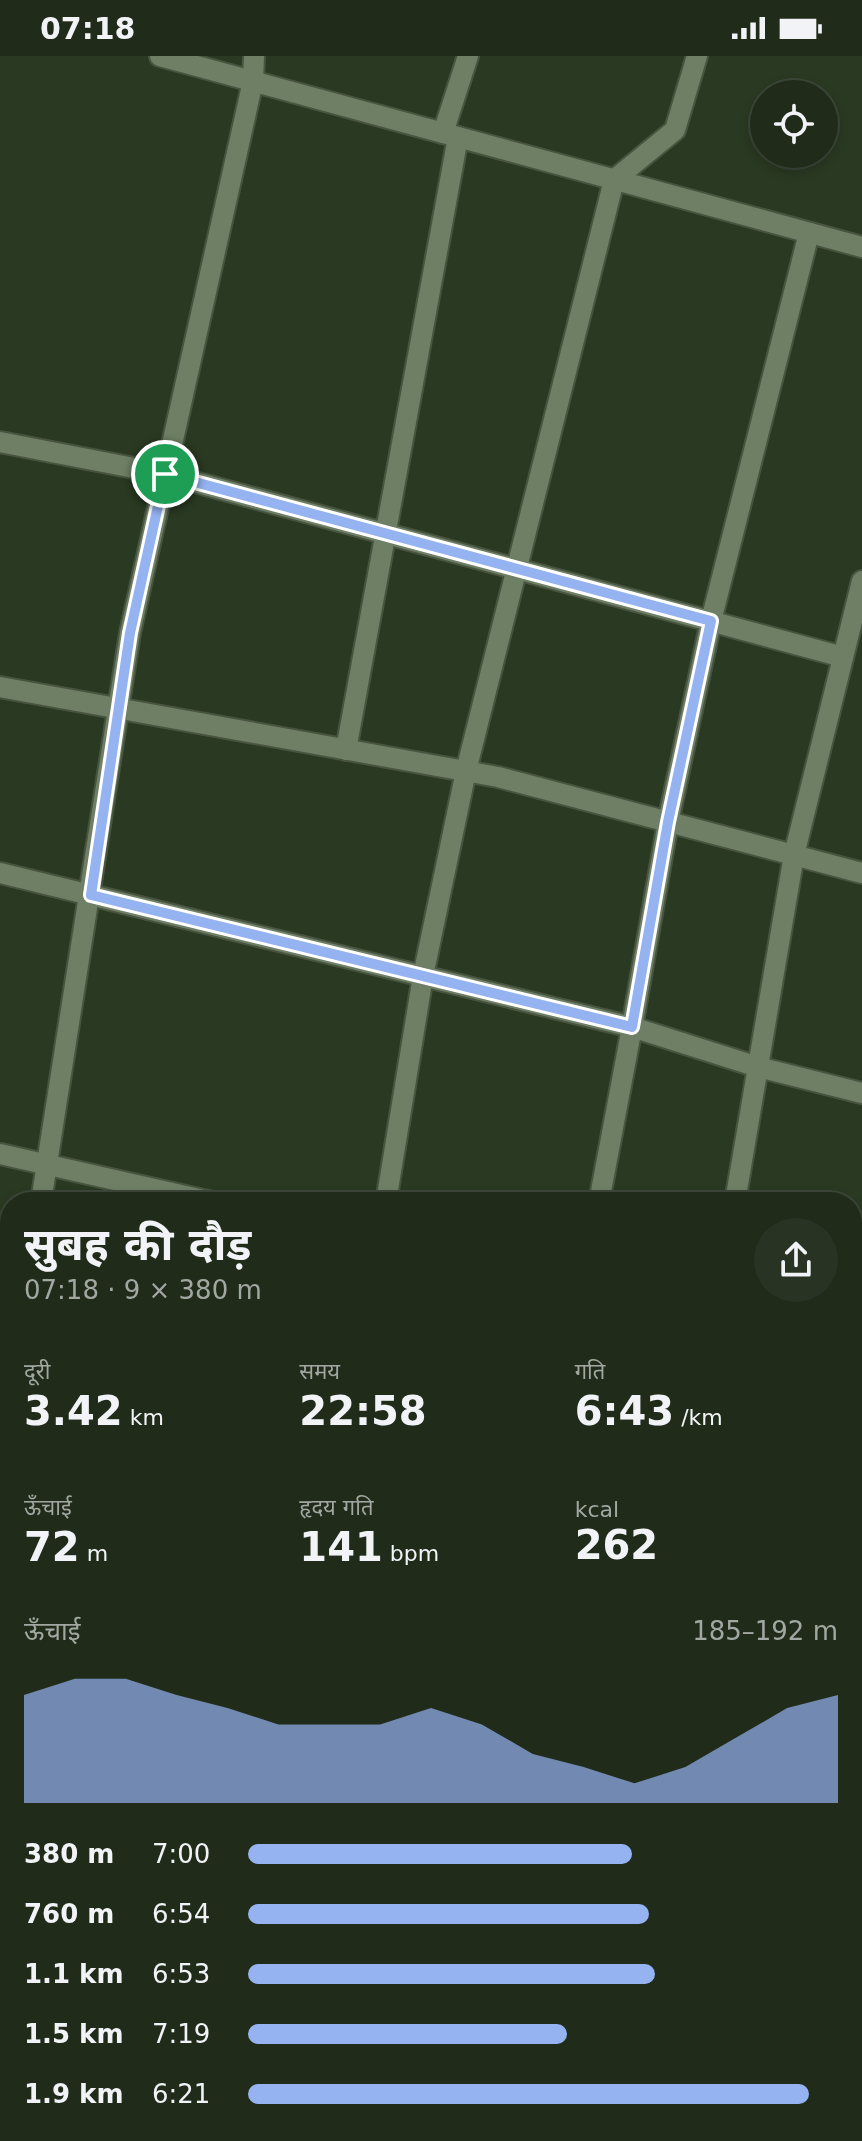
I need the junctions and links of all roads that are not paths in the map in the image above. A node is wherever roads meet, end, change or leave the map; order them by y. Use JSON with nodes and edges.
{"nodes":[{"id":1,"x":160,"y":56,"type":"edge"},
{"id":2,"x":254,"y":56,"type":"edge"},
{"id":3,"x":468,"y":56,"type":"edge"},
{"id":4,"x":697,"y":56,"type":"edge"},
{"id":5,"x":253,"y":81,"type":"junction"},
{"id":6,"x":451,"y":135,"type":"junction"},
{"id":7,"x":614,"y":180,"type":"junction"},
{"id":8,"x":809,"y":233,"type":"junction"},
{"id":9,"x":862,"y":247,"type":"edge"},
{"id":10,"x":0,"y":442,"type":"edge"},
{"id":11,"x":165,"y":474,"type":"junction"},
{"id":12,"x":388,"y":534,"type":"junction"},
{"id":13,"x":516,"y":568,"type":"junction"},
{"id":14,"x":862,"y":581,"type":"edge"},
{"id":15,"x":711,"y":621,"type":"junction"},
{"id":16,"x":843,"y":657,"type":"junction"},
{"id":17,"x":0,"y":687,"type":"edge"},
{"id":18,"x":121,"y":709,"type":"junction"},
{"id":19,"x":346,"y":750,"type":"junction"},
{"id":20,"x":466,"y":771,"type":"junction"},
{"id":21,"x":668,"y":822,"type":"junction"},
{"id":22,"x":794,"y":855,"type":"junction"},
{"id":23,"x":0,"y":873,"type":"edge"},
{"id":24,"x":862,"y":873,"type":"edge"},
{"id":25,"x":91,"y":895,"type":"junction"},
{"id":26,"x":423,"y":976,"type":"junction"},
{"id":27,"x":632,"y":1027,"type":"junction"},
{"id":28,"x":758,"y":1067,"type":"junction"},
{"id":29,"x":862,"y":1093,"type":"edge"},
{"id":30,"x":0,"y":1154,"type":"edge"},
{"id":31,"x":48,"y":1164,"type":"junction"},
{"id":32,"x":43,"y":1192,"type":"edge"},
{"id":33,"x":169,"y":1192,"type":"edge"},
{"id":34,"x":388,"y":1192,"type":"edge"},
{"id":35,"x":601,"y":1192,"type":"edge"},
{"id":36,"x":737,"y":1192,"type":"edge"}],
"edges":[{"from":1,"to":5,"type":"street"},
{"from":2,"to":5,"type":"street"},
{"from":3,"to":6,"type":"street"},
{"from":4,"to":7,"type":"street"},
{"from":5,"to":6,"type":"street"},
{"from":5,"to":11,"type":"street"},
{"from":6,"to":7,"type":"street"},
{"from":6,"to":12,"type":"street"},
{"from":7,"to":8,"type":"street"},
{"from":7,"to":13,"type":"street"},
{"from":8,"to":9,"type":"street"},
{"from":8,"to":15,"type":"street"},
{"from":10,"to":11,"type":"street"},
{"from":11,"to":12,"type":"street"},
{"from":11,"to":18,"type":"street"},
{"from":12,"to":13,"type":"street"},
{"from":12,"to":19,"type":"street"},
{"from":13,"to":15,"type":"street"},
{"from":13,"to":20,"type":"street"},
{"from":14,"to":16,"type":"street"},
{"from":15,"to":16,"type":"street"},
{"from":15,"to":21,"type":"street"},
{"from":16,"to":22,"type":"street"},
{"from":17,"to":18,"type":"street"},
{"from":18,"to":19,"type":"street"},
{"from":18,"to":25,"type":"street"},
{"from":19,"to":20,"type":"street"},
{"from":20,"to":21,"type":"street"},
{"from":20,"to":26,"type":"street"},
{"from":21,"to":22,"type":"street"},
{"from":21,"to":27,"type":"street"},
{"from":22,"to":24,"type":"street"},
{"from":22,"to":28,"type":"street"},
{"from":23,"to":25,"type":"street"},
{"from":25,"to":26,"type":"street"},
{"from":25,"to":31,"type":"street"},
{"from":26,"to":27,"type":"street"},
{"from":26,"to":34,"type":"street"},
{"from":27,"to":28,"type":"street"},
{"from":27,"to":35,"type":"street"},
{"from":28,"to":29,"type":"street"},
{"from":28,"to":36,"type":"street"},
{"from":30,"to":31,"type":"street"},
{"from":31,"to":32,"type":"street"},
{"from":31,"to":33,"type":"street"}]}
